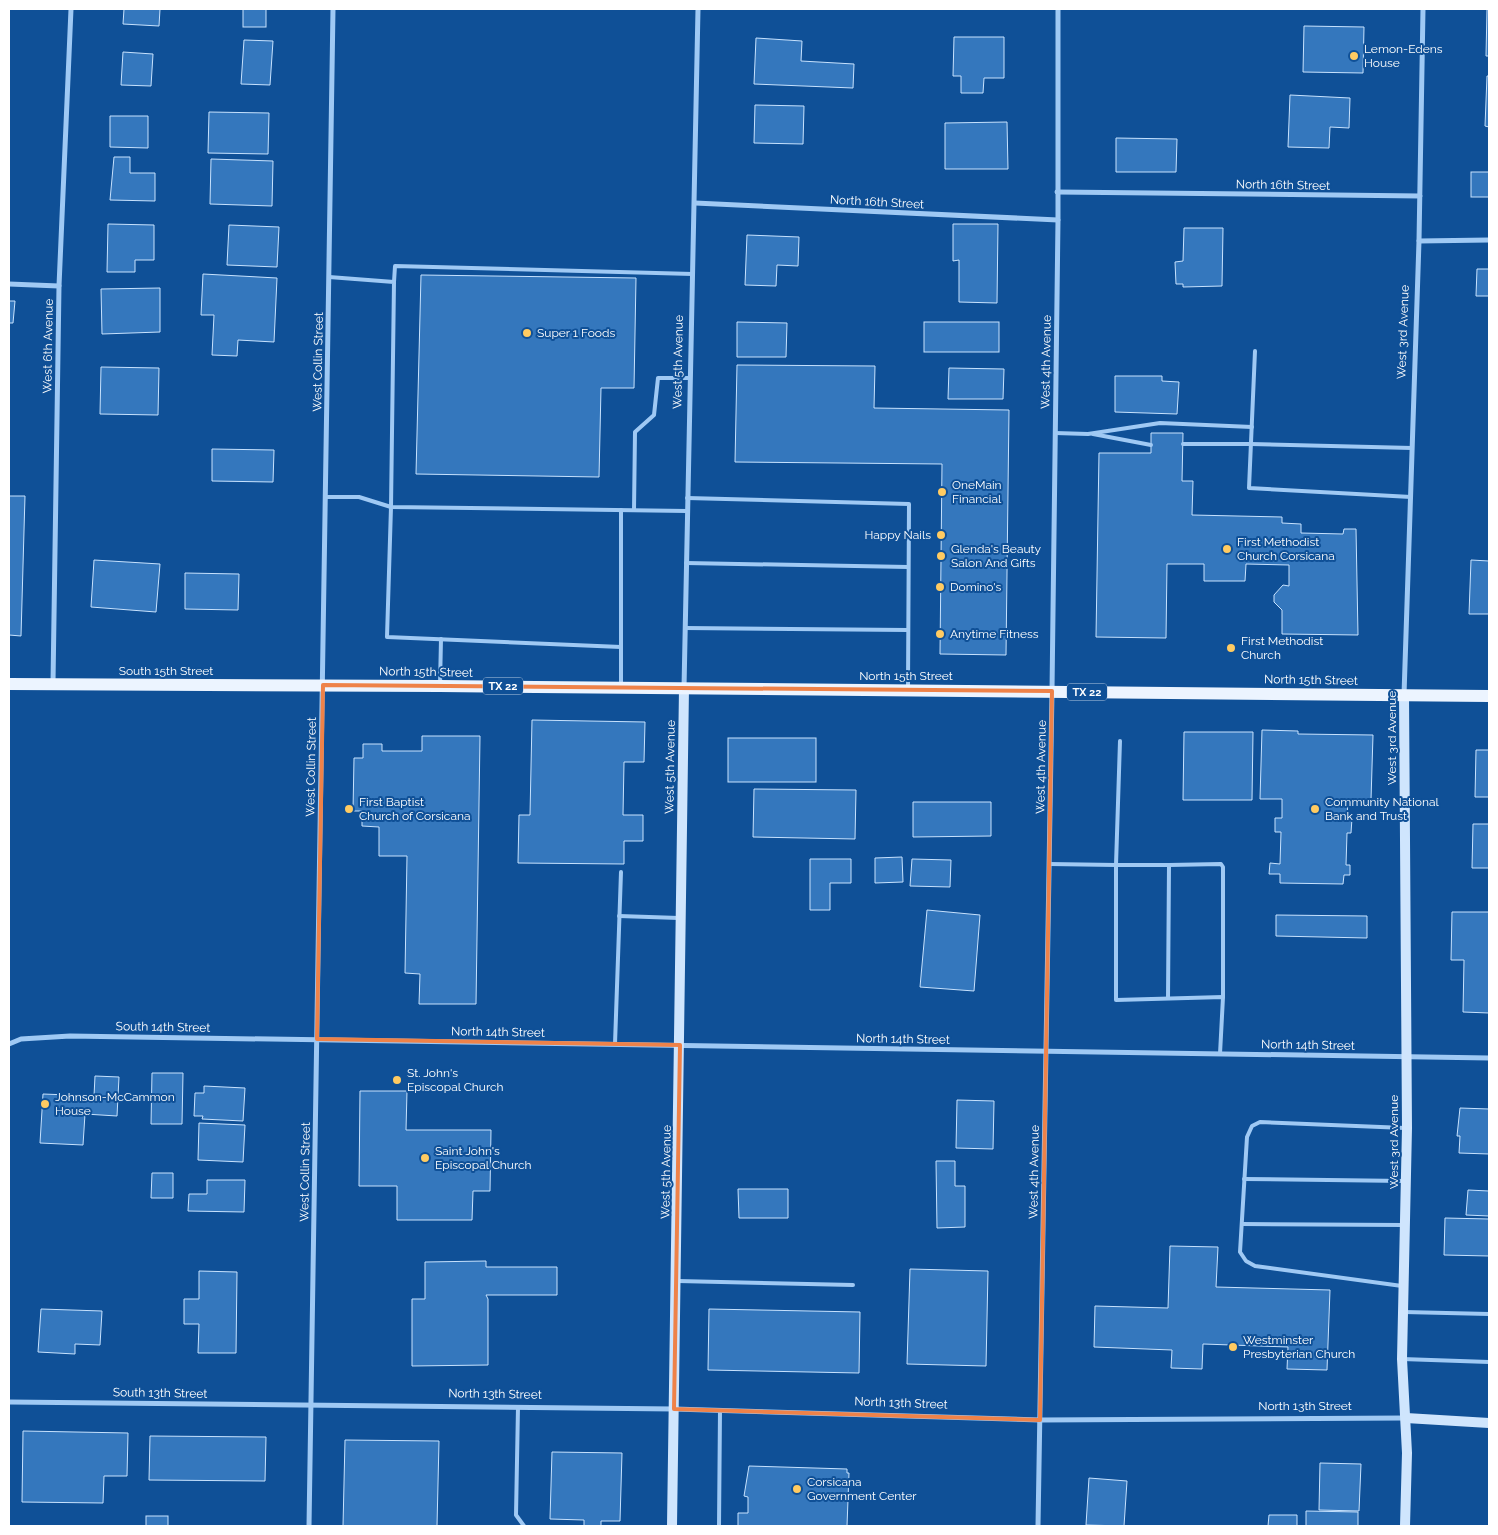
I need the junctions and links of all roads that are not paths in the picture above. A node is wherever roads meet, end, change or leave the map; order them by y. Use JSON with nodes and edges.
{"nodes":[{"id":1,"x":71,"y":9,"type":"edge"},
{"id":2,"x":334,"y":9,"type":"edge"},
{"id":3,"x":698,"y":9,"type":"edge"},
{"id":4,"x":1058,"y":9,"type":"edge"},
{"id":5,"x":1423,"y":9,"type":"edge"},
{"id":6,"x":1056,"y":192,"type":"junction"},
{"id":7,"x":1420,"y":196,"type":"junction"},
{"id":8,"x":695,"y":204,"type":"junction"},
{"id":9,"x":1058,"y":220,"type":"junction"},
{"id":10,"x":1489,"y":240,"type":"edge"},
{"id":11,"x":1419,"y":241,"type":"junction"},
{"id":12,"x":693,"y":274,"type":"junction"},
{"id":13,"x":329,"y":277,"type":"junction"},
{"id":14,"x":394,"y":282,"type":"junction"},
{"id":15,"x":9,"y":284,"type":"edge"},
{"id":16,"x":59,"y":286,"type":"junction"},
{"id":17,"x":1256,"y":351,"type":"dead end"},
{"id":18,"x":690,"y":378,"type":"junction"},
{"id":19,"x":1252,"y":427,"type":"junction"},
{"id":20,"x":1055,"y":433,"type":"junction"},
{"id":21,"x":1088,"y":434,"type":"junction"},
{"id":22,"x":1182,"y":444,"type":"dead end"},
{"id":23,"x":1251,"y":444,"type":"junction"},
{"id":24,"x":1151,"y":445,"type":"dead end"},
{"id":25,"x":1412,"y":448,"type":"junction"},
{"id":26,"x":326,"y":497,"type":"junction"},
{"id":27,"x":1411,"y":497,"type":"junction"},
{"id":28,"x":687,"y":498,"type":"junction"},
{"id":29,"x":391,"y":507,"type":"junction"},
{"id":30,"x":621,"y":510,"type":"junction"},
{"id":31,"x":634,"y":510,"type":"junction"},
{"id":32,"x":687,"y":511,"type":"junction"},
{"id":33,"x":686,"y":563,"type":"junction"},
{"id":34,"x":908,"y":567,"type":"junction"},
{"id":35,"x":685,"y":628,"type":"junction"},
{"id":36,"x":908,"y":630,"type":"junction"},
{"id":37,"x":441,"y":639,"type":"junction"},
{"id":38,"x":621,"y":647,"type":"junction"},
{"id":39,"x":9,"y":684,"type":"edge"},
{"id":40,"x":53,"y":684,"type":"junction"},
{"id":41,"x":323,"y":685,"type":"junction"},
{"id":42,"x":440,"y":686,"type":"junction"},
{"id":43,"x":621,"y":688,"type":"junction"},
{"id":44,"x":684,"y":688,"type":"junction"},
{"id":45,"x":908,"y":690,"type":"junction"},
{"id":46,"x":1052,"y":691,"type":"junction"},
{"id":47,"x":1404,"y":695,"type":"junction"},
{"id":48,"x":1489,"y":696,"type":"edge"},
{"id":49,"x":1120,"y":741,"type":"dead end"},
{"id":50,"x":1049,"y":864,"type":"junction"},
{"id":51,"x":1116,"y":865,"type":"junction"},
{"id":52,"x":1169,"y":865,"type":"junction"},
{"id":53,"x":621,"y":872,"type":"dead end"},
{"id":54,"x":619,"y":916,"type":"junction"},
{"id":55,"x":682,"y":918,"type":"junction"},
{"id":56,"x":1223,"y":997,"type":"junction"},
{"id":57,"x":1168,"y":998,"type":"junction"},
{"id":58,"x":317,"y":1039,"type":"junction"},
{"id":59,"x":9,"y":1044,"type":"edge"},
{"id":60,"x":615,"y":1044,"type":"junction"},
{"id":61,"x":680,"y":1045,"type":"junction"},
{"id":62,"x":1046,"y":1051,"type":"junction"},
{"id":63,"x":1220,"y":1054,"type":"junction"},
{"id":64,"x":1407,"y":1056,"type":"junction"},
{"id":65,"x":1489,"y":1058,"type":"edge"},
{"id":66,"x":1407,"y":1128,"type":"junction"},
{"id":67,"x":1244,"y":1179,"type":"junction"},
{"id":68,"x":1407,"y":1180,"type":"junction"},
{"id":69,"x":1242,"y":1224,"type":"junction"},
{"id":70,"x":1405,"y":1225,"type":"junction"},
{"id":71,"x":676,"y":1281,"type":"junction"},
{"id":72,"x":853,"y":1285,"type":"dead end"},
{"id":73,"x":1404,"y":1286,"type":"junction"},
{"id":74,"x":1404,"y":1312,"type":"junction"},
{"id":75,"x":1489,"y":1314,"type":"edge"},
{"id":76,"x":1402,"y":1359,"type":"junction"},
{"id":77,"x":1489,"y":1362,"type":"edge"},
{"id":78,"x":9,"y":1402,"type":"edge"},
{"id":79,"x":311,"y":1404,"type":"junction"},
{"id":80,"x":518,"y":1407,"type":"junction"},
{"id":81,"x":674,"y":1409,"type":"junction"},
{"id":82,"x":720,"y":1410,"type":"junction"},
{"id":83,"x":1406,"y":1418,"type":"junction"},
{"id":84,"x":1040,"y":1420,"type":"junction"},
{"id":85,"x":1489,"y":1423,"type":"edge"},
{"id":86,"x":309,"y":1526,"type":"edge"},
{"id":87,"x":524,"y":1526,"type":"edge"},
{"id":88,"x":672,"y":1526,"type":"edge"},
{"id":89,"x":719,"y":1526,"type":"edge"},
{"id":90,"x":1038,"y":1526,"type":"edge"},
{"id":91,"x":1405,"y":1526,"type":"edge"}],
"edges":[{"from":1,"to":16,"type":"street","name":"West 6th Avenue"},
{"from":2,"to":13,"type":"street","name":"West Collin Street"},
{"from":3,"to":8,"type":"street","name":"West 5th Avenue"},
{"from":4,"to":6,"type":"street","name":"West 4th Avenue"},
{"from":5,"to":7,"type":"street","name":"West 3rd Avenue"},
{"from":6,"to":7,"type":"street","name":"North 16th Street"},
{"from":6,"to":9,"type":"street","name":"West 4th Avenue"},
{"from":7,"to":11,"type":"street","name":"West 3rd Avenue"},
{"from":8,"to":9,"type":"street","name":"North 16th Street"},
{"from":8,"to":12,"type":"street","name":"West 5th Avenue"},
{"from":9,"to":20,"type":"street","name":"West 4th Avenue"},
{"from":10,"to":11,"type":"street"},
{"from":11,"to":25,"type":"street","name":"West 3rd Avenue"},
{"from":12,"to":14,"type":"lane"},
{"from":12,"to":18,"type":"street","name":"West 5th Avenue"},
{"from":13,"to":14,"type":"lane"},
{"from":13,"to":26,"type":"street","name":"West Collin Street"},
{"from":14,"to":29,"type":"lane"},
{"from":15,"to":16,"type":"street"},
{"from":16,"to":40,"type":"street","name":"West 6th Avenue"},
{"from":17,"to":19,"type":"lane"},
{"from":18,"to":28,"type":"street","name":"West 5th Avenue"},
{"from":18,"to":31,"type":"lane"},
{"from":19,"to":21,"type":"lane"},
{"from":19,"to":23,"type":"lane"},
{"from":20,"to":21,"type":"lane"},
{"from":20,"to":46,"type":"street","name":"West 4th Avenue"},
{"from":21,"to":24,"type":"lane"},
{"from":22,"to":23,"type":"lane"},
{"from":23,"to":25,"type":"lane"},
{"from":23,"to":27,"type":"lane"},
{"from":25,"to":27,"type":"street","name":"West 3rd Avenue"},
{"from":26,"to":29,"type":"lane"},
{"from":26,"to":41,"type":"street","name":"West Collin Street"},
{"from":27,"to":47,"type":"street","name":"West 3rd Avenue"},
{"from":28,"to":32,"type":"street","name":"West 5th Avenue"},
{"from":28,"to":34,"type":"lane"},
{"from":29,"to":30,"type":"lane"},
{"from":29,"to":37,"type":"lane"},
{"from":30,"to":31,"type":"lane"},
{"from":30,"to":38,"type":"lane"},
{"from":31,"to":32,"type":"lane"},
{"from":32,"to":33,"type":"street","name":"West 5th Avenue"},
{"from":33,"to":34,"type":"lane"},
{"from":33,"to":35,"type":"street","name":"West 5th Avenue"},
{"from":34,"to":36,"type":"lane"},
{"from":35,"to":36,"type":"lane"},
{"from":35,"to":44,"type":"street","name":"West 5th Avenue"},
{"from":36,"to":45,"type":"lane"},
{"from":37,"to":38,"type":"lane"},
{"from":37,"to":42,"type":"lane"},
{"from":38,"to":43,"type":"lane"},
{"from":39,"to":40,"type":"main road","name":"South 15th Street","number":"TX 22"},
{"from":40,"to":41,"type":"main road","name":"South 15th Street","number":"TX 22"},
{"from":41,"to":42,"type":"main road","name":"North 15th Street","number":"TX 22"},
{"from":41,"to":58,"type":"street","name":"West Collin Street"},
{"from":42,"to":43,"type":"main road","name":"North 15th Street","number":"TX 22"},
{"from":43,"to":44,"type":"main road","name":"North 15th Street","number":"TX 22"},
{"from":44,"to":45,"type":"main road","name":"North 15th Street","number":"TX 22"},
{"from":44,"to":55,"type":"street","name":"West 5th Avenue"},
{"from":45,"to":46,"type":"main road","name":"North 15th Street","number":"TX 22"},
{"from":46,"to":47,"type":"main road","name":"North 15th Street","number":"TX 22"},
{"from":46,"to":50,"type":"street","name":"West 4th Avenue"},
{"from":47,"to":48,"type":"main road","name":"North 15th Street","number":"TX 22"},
{"from":47,"to":64,"type":"street","name":"West 3rd Avenue"},
{"from":49,"to":51,"type":"lane"},
{"from":50,"to":51,"type":"lane"},
{"from":50,"to":62,"type":"street","name":"West 4th Avenue"},
{"from":51,"to":52,"type":"lane"},
{"from":51,"to":57,"type":"lane"},
{"from":52,"to":56,"type":"lane"},
{"from":52,"to":57,"type":"lane"},
{"from":53,"to":54,"type":"lane"},
{"from":54,"to":55,"type":"lane"},
{"from":54,"to":60,"type":"lane"},
{"from":55,"to":61,"type":"street","name":"West 5th Avenue"},
{"from":56,"to":57,"type":"lane"},
{"from":56,"to":63,"type":"lane"},
{"from":58,"to":59,"type":"street","name":"South 14th Street"},
{"from":58,"to":60,"type":"street","name":"North 14th Street"},
{"from":58,"to":79,"type":"street","name":"West Collin Street"},
{"from":60,"to":61,"type":"street","name":"North 14th Street"},
{"from":61,"to":62,"type":"street","name":"North 14th Street"},
{"from":61,"to":71,"type":"street","name":"West 5th Avenue"},
{"from":62,"to":63,"type":"street","name":"North 14th Street"},
{"from":62,"to":84,"type":"street","name":"West 4th Avenue"},
{"from":63,"to":64,"type":"street","name":"North 14th Street"},
{"from":64,"to":65,"type":"street","name":"North 14th Street"},
{"from":64,"to":66,"type":"street","name":"West 3rd Avenue"},
{"from":66,"to":67,"type":"lane"},
{"from":66,"to":68,"type":"street","name":"West 3rd Avenue"},
{"from":67,"to":68,"type":"lane"},
{"from":67,"to":69,"type":"lane"},
{"from":68,"to":70,"type":"street","name":"West 3rd Avenue"},
{"from":69,"to":70,"type":"lane"},
{"from":69,"to":73,"type":"lane"},
{"from":70,"to":73,"type":"street","name":"West 3rd Avenue"},
{"from":71,"to":72,"type":"lane"},
{"from":71,"to":81,"type":"street","name":"West 5th Avenue"},
{"from":73,"to":74,"type":"street","name":"West 3rd Avenue"},
{"from":74,"to":75,"type":"lane"},
{"from":74,"to":76,"type":"street","name":"West 3rd Avenue"},
{"from":76,"to":77,"type":"lane"},
{"from":76,"to":83,"type":"street","name":"West 3rd Avenue"},
{"from":78,"to":79,"type":"street","name":"South 13th Street"},
{"from":79,"to":80,"type":"street","name":"North 13th Street"},
{"from":79,"to":86,"type":"street","name":"West Collin Street"},
{"from":80,"to":81,"type":"street","name":"North 13th Street"},
{"from":80,"to":87,"type":"lane"},
{"from":81,"to":82,"type":"street","name":"North 13th Street"},
{"from":81,"to":88,"type":"street","name":"West 5th Avenue"},
{"from":82,"to":84,"type":"street","name":"North 13th Street"},
{"from":82,"to":89,"type":"lane"},
{"from":83,"to":84,"type":"street","name":"North 13th Street"},
{"from":83,"to":85,"type":"street","name":"North 13th Street"},
{"from":83,"to":91,"type":"street","name":"West 3rd Avenue"},
{"from":84,"to":90,"type":"street","name":"West 4th Avenue"}]}
